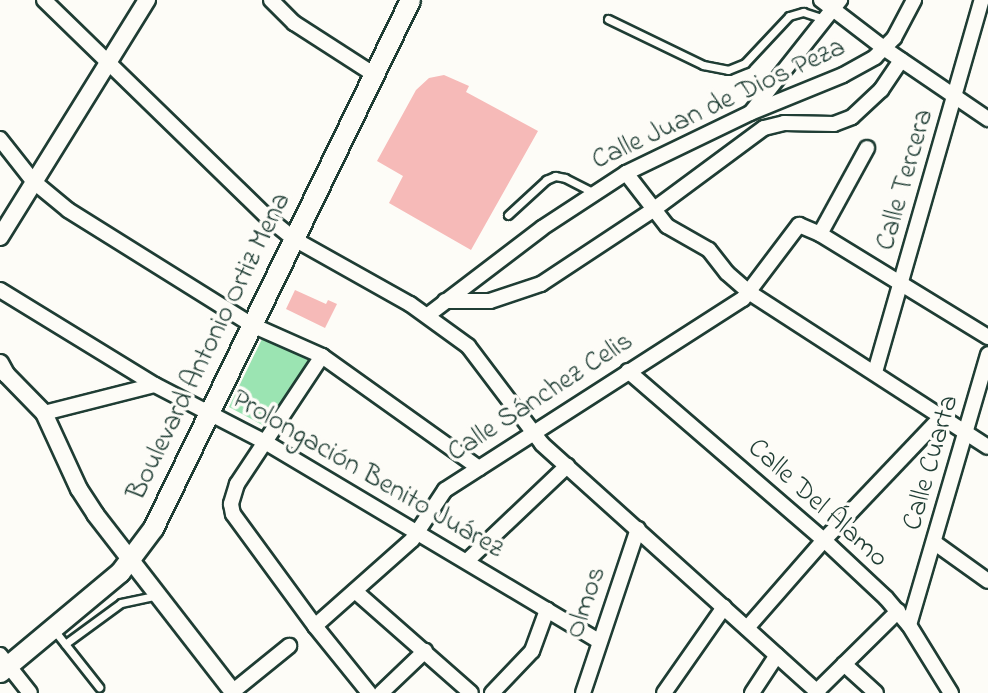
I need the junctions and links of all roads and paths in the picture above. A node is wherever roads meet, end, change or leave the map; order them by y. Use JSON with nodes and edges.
{"nodes":[{"id":1,"x":44,"y":0,"type":"edge"},
{"id":2,"x":147,"y":0,"type":"edge"},
{"id":3,"x":410,"y":0,"type":"edge"},
{"id":4,"x":914,"y":0,"type":"edge"},
{"id":5,"x":982,"y":0,"type":"edge"},
{"id":6,"x":273,"y":1,"type":"edge"},
{"id":7,"x":830,"y":7,"type":"edge"},
{"id":8,"x":608,"y":19,"type":"dead end"},
{"id":9,"x":886,"y":49,"type":"junction"},
{"id":10,"x":901,"y":60,"type":"junction"},
{"id":11,"x":108,"y":65,"type":"junction"},
{"id":12,"x":373,"y":74,"type":"junction"},
{"id":13,"x":955,"y":97,"type":"junction"},
{"id":14,"x":775,"y":103,"type":"junction"},
{"id":15,"x":750,"y":113,"type":"junction"},
{"id":16,"x":988,"y":119,"type":"edge"},
{"id":17,"x":784,"y":123,"type":"junction"},
{"id":18,"x":0,"y":139,"type":"edge"},
{"id":19,"x":867,"y":148,"type":"dead end"},
{"id":20,"x":626,"y":173,"type":"junction"},
{"id":21,"x":33,"y":181,"type":"junction"},
{"id":22,"x":593,"y":192,"type":"junction"},
{"id":23,"x":653,"y":210,"type":"junction"},
{"id":24,"x":508,"y":215,"type":"dead end"},
{"id":25,"x":5,"y":216,"type":"edge"},
{"id":26,"x":820,"y":234,"type":"junction"},
{"id":27,"x":0,"y":237,"type":"edge"},
{"id":28,"x":294,"y":239,"type":"junction"},
{"id":29,"x":902,"y":282,"type":"junction"},
{"id":30,"x":0,"y":289,"type":"edge"},
{"id":31,"x":750,"y":293,"type":"junction"},
{"id":32,"x":445,"y":301,"type":"junction"},
{"id":33,"x":428,"y":315,"type":"junction"},
{"id":34,"x":252,"y":325,"type":"junction"},
{"id":35,"x":988,"y":337,"type":"edge"},
{"id":36,"x":988,"y":354,"type":"edge"},
{"id":37,"x":322,"y":356,"type":"junction"},
{"id":38,"x":628,"y":371,"type":"junction"},
{"id":39,"x":875,"y":372,"type":"junction"},
{"id":40,"x":2,"y":374,"type":"edge"},
{"id":41,"x":155,"y":385,"type":"junction"},
{"id":42,"x":44,"y":413,"type":"junction"},
{"id":43,"x":211,"y":413,"type":"junction"},
{"id":44,"x":942,"y":416,"type":"junction"},
{"id":45,"x":966,"y":432,"type":"junction"},
{"id":46,"x":532,"y":434,"type":"junction"},
{"id":47,"x":265,"y":442,"type":"junction"},
{"id":48,"x":988,"y":447,"type":"edge"},
{"id":49,"x":568,"y":466,"type":"junction"},
{"id":50,"x":479,"y":468,"type":"junction"},
{"id":51,"x":638,"y":530,"type":"junction"},
{"id":52,"x":418,"y":531,"type":"junction"},
{"id":53,"x":824,"y":540,"type":"junction"},
{"id":54,"x":935,"y":542,"type":"junction"},
{"id":55,"x":132,"y":560,"type":"junction"},
{"id":56,"x":468,"y":560,"type":"junction"},
{"id":57,"x":988,"y":581,"type":"edge"},
{"id":58,"x":355,"y":591,"type":"junction"},
{"id":59,"x":158,"y":594,"type":"junction"},
{"id":60,"x":724,"y":607,"type":"junction"},
{"id":61,"x":547,"y":610,"type":"junction"},
{"id":62,"x":898,"y":611,"type":"junction"},
{"id":63,"x":909,"y":625,"type":"junction"},
{"id":64,"x":315,"y":626,"type":"junction"},
{"id":65,"x":747,"y":628,"type":"junction"},
{"id":66,"x":59,"y":636,"type":"junction"},
{"id":67,"x":599,"y":640,"type":"junction"},
{"id":68,"x":289,"y":646,"type":"dead end"},
{"id":69,"x":425,"y":651,"type":"junction"},
{"id":70,"x":777,"y":655,"type":"junction"},
{"id":71,"x":3,"y":664,"type":"edge"},
{"id":72,"x":844,"y":664,"type":"junction"},
{"id":73,"x":99,"y":687,"type":"dead end"},
{"id":74,"x":666,"y":691,"type":"edge"},
{"id":75,"x":818,"y":692,"type":"edge"},
{"id":76,"x":30,"y":693,"type":"edge"},
{"id":77,"x":232,"y":693,"type":"edge"},
{"id":78,"x":369,"y":693,"type":"edge"},
{"id":79,"x":381,"y":693,"type":"edge"},
{"id":80,"x":471,"y":693,"type":"edge"},
{"id":81,"x":492,"y":693,"type":"edge"},
{"id":82,"x":583,"y":693,"type":"edge"},
{"id":83,"x":752,"y":693,"type":"edge"},
{"id":84,"x":876,"y":693,"type":"edge"},
{"id":85,"x":951,"y":693,"type":"edge"}],
"edges":[{"from":1,"to":11,"type":"street"},
{"from":2,"to":11,"type":"street"},
{"from":3,"to":12,"type":"main road","name":"Boulevard Antonio Ortiz Mena"},
{"from":4,"to":9,"type":"street","name":"Calle Juan de Dios Peza"},
{"from":5,"to":13,"type":"street","name":"Calle Tercera"},
{"from":6,"to":12,"type":"street"},
{"from":7,"to":8,"type":"lane"},
{"from":7,"to":9,"type":"street"},
{"from":7,"to":15,"type":"street"},
{"from":9,"to":10,"type":"street"},
{"from":9,"to":14,"type":"street","name":"Calle Juan de Dios Peza"},
{"from":10,"to":13,"type":"street"},
{"from":10,"to":17,"type":"street"},
{"from":11,"to":21,"type":"street"},
{"from":11,"to":28,"type":"street"},
{"from":12,"to":28,"type":"main road","name":"Boulevard Antonio Ortiz Mena"},
{"from":13,"to":16,"type":"street"},
{"from":13,"to":29,"type":"street","name":"Calle Tercera"},
{"from":14,"to":15,"type":"street","name":"Calle Juan de Dios Peza"},
{"from":14,"to":17,"type":"street"},
{"from":15,"to":20,"type":"street","name":"Calle Juan de Dios Peza"},
{"from":17,"to":23,"type":"street"},
{"from":18,"to":21,"type":"street"},
{"from":19,"to":26,"type":"street"},
{"from":20,"to":22,"type":"street","name":"Calle Juan de Dios Peza"},
{"from":20,"to":23,"type":"street"},
{"from":21,"to":25,"type":"street"},
{"from":21,"to":34,"type":"street"},
{"from":22,"to":24,"type":"lane"},
{"from":22,"to":32,"type":"street","name":"Calle Juan de Dios Peza"},
{"from":23,"to":31,"type":"street"},
{"from":23,"to":32,"type":"street"},
{"from":25,"to":27,"type":"street"},
{"from":26,"to":29,"type":"street"},
{"from":26,"to":31,"type":"street","name":"Calle Sánchez Celis"},
{"from":28,"to":33,"type":"street"},
{"from":28,"to":34,"type":"main road","name":"Boulevard Antonio Ortiz Mena"},
{"from":29,"to":35,"type":"street"},
{"from":29,"to":39,"type":"street","name":"Calle Tercera"},
{"from":30,"to":41,"type":"street","name":"Prolongación Benito Juárez"},
{"from":31,"to":38,"type":"street","name":"Calle Sánchez Celis"},
{"from":31,"to":39,"type":"street"},
{"from":32,"to":33,"type":"street","name":"Calle Juan de Dios Peza"},
{"from":33,"to":46,"type":"street"},
{"from":34,"to":37,"type":"street"},
{"from":34,"to":43,"type":"main road","name":"Boulevard Antonio Ortiz Mena"},
{"from":36,"to":45,"type":"street","name":"Calle Cuarta"},
{"from":37,"to":47,"type":"street"},
{"from":37,"to":50,"type":"street"},
{"from":38,"to":46,"type":"street","name":"Calle Sánchez Celis"},
{"from":38,"to":53,"type":"street","name":"Calle Del Álamo"},
{"from":39,"to":44,"type":"street"},
{"from":40,"to":42,"type":"street"},
{"from":41,"to":42,"type":"street"},
{"from":41,"to":43,"type":"street","name":"Prolongación Benito Juárez"},
{"from":42,"to":55,"type":"street"},
{"from":43,"to":47,"type":"street","name":"Prolongación Benito Juárez"},
{"from":43,"to":55,"type":"main road","name":"Boulevard Antonio Ortiz Mena"},
{"from":44,"to":45,"type":"street"},
{"from":44,"to":53,"type":"street"},
{"from":45,"to":48,"type":"street"},
{"from":45,"to":54,"type":"street","name":"Calle Cuarta"},
{"from":46,"to":49,"type":"street"},
{"from":46,"to":50,"type":"street","name":"Calle Sánchez Celis"},
{"from":47,"to":52,"type":"street","name":"Prolongación Benito Juárez"},
{"from":47,"to":64,"type":"street"},
{"from":49,"to":51,"type":"street"},
{"from":49,"to":56,"type":"street"},
{"from":50,"to":52,"type":"street","name":"Calle Sánchez Celis"},
{"from":51,"to":60,"type":"street"},
{"from":51,"to":67,"type":"street","name":"Olmos"},
{"from":52,"to":56,"type":"street","name":"Prolongación Benito Juárez"},
{"from":52,"to":58,"type":"street","name":"Calle Sánchez Celis"},
{"from":53,"to":62,"type":"street","name":"Calle Del Álamo"},
{"from":53,"to":65,"type":"street"},
{"from":54,"to":57,"type":"street"},
{"from":54,"to":63,"type":"street","name":"Calle Cuarta"},
{"from":55,"to":59,"type":"street"},
{"from":55,"to":66,"type":"main road","name":"Boulevard Antonio Ortiz Mena"},
{"from":56,"to":61,"type":"street","name":"Prolongación Benito Juárez"},
{"from":58,"to":64,"type":"street","name":"Calle Sánchez Celis"},
{"from":58,"to":69,"type":"street"},
{"from":59,"to":66,"type":"lane"},
{"from":59,"to":77,"type":"street"},
{"from":60,"to":65,"type":"street"},
{"from":60,"to":74,"type":"street"},
{"from":61,"to":67,"type":"street","name":"Prolongación Benito Juárez"},
{"from":61,"to":81,"type":"street"},
{"from":62,"to":63,"type":"street","name":"Calle Del Álamo"},
{"from":62,"to":72,"type":"street"},
{"from":63,"to":85,"type":"street","name":"Calle Del Álamo"},
{"from":64,"to":78,"type":"street"},
{"from":65,"to":70,"type":"street"},
{"from":66,"to":71,"type":"main road","name":"Boulevard Antonio Ortiz Mena"},
{"from":66,"to":73,"type":"lane"},
{"from":67,"to":82,"type":"street","name":"Olmos"},
{"from":68,"to":77,"type":"street"},
{"from":69,"to":79,"type":"street"},
{"from":69,"to":80,"type":"street"},
{"from":70,"to":75,"type":"street"},
{"from":70,"to":83,"type":"street"},
{"from":71,"to":76,"type":"street"},
{"from":72,"to":75,"type":"street"},
{"from":72,"to":84,"type":"street"}]}
